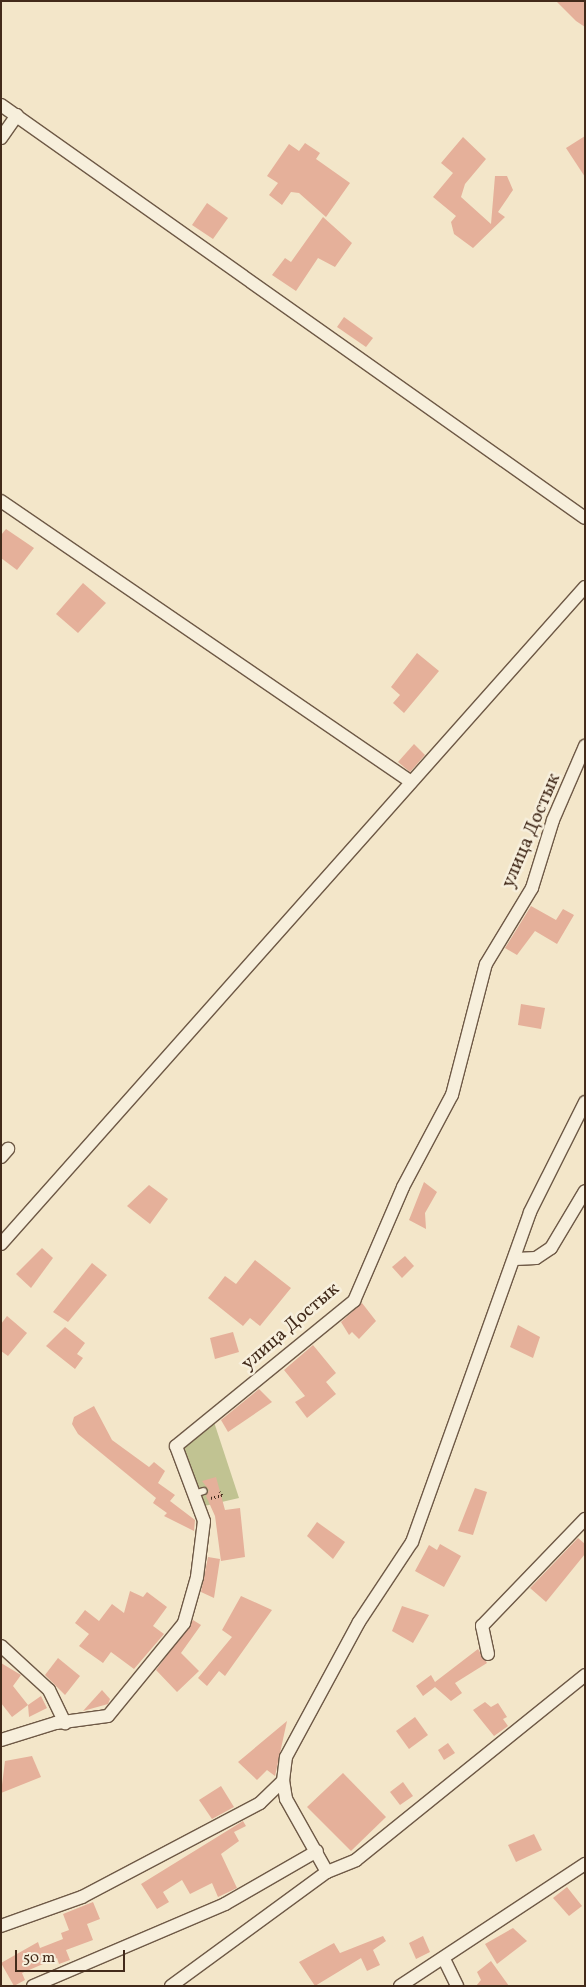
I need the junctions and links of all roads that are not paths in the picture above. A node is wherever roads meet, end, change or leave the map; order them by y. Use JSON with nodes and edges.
{"nodes":[{"id":1,"x":1,"y":105,"type":"edge"},
{"id":2,"x":17,"y":116,"type":"junction"},
{"id":3,"x":1,"y":138,"type":"edge"},
{"id":4,"x":1,"y":501,"type":"edge"},
{"id":5,"x":585,"y":518,"type":"edge"},
{"id":6,"x":585,"y":587,"type":"edge"},
{"id":7,"x":585,"y":746,"type":"edge"},
{"id":8,"x":411,"y":782,"type":"junction"},
{"id":9,"x":585,"y":1102,"type":"edge"},
{"id":10,"x":585,"y":1190,"type":"edge"},
{"id":11,"x":1,"y":1244,"type":"edge"},
{"id":12,"x":515,"y":1259,"type":"junction"},
{"id":13,"x":585,"y":1519,"type":"edge"},
{"id":14,"x":1,"y":1646,"type":"edge"},
{"id":15,"x":488,"y":1654,"type":"dead end"},
{"id":16,"x":585,"y":1675,"type":"edge"},
{"id":17,"x":65,"y":1723,"type":"junction"},
{"id":18,"x":1,"y":1740,"type":"edge"},
{"id":19,"x":283,"y":1781,"type":"junction"},
{"id":20,"x":286,"y":1799,"type":"junction"},
{"id":21,"x":260,"y":1803,"type":"junction"},
{"id":22,"x":317,"y":1851,"type":"junction"},
{"id":23,"x":585,"y":1864,"type":"edge"},
{"id":24,"x":326,"y":1872,"type":"junction"},
{"id":25,"x":1,"y":1926,"type":"edge"},
{"id":26,"x":444,"y":1959,"type":"junction"},
{"id":27,"x":33,"y":1986,"type":"edge"},
{"id":28,"x":171,"y":1986,"type":"edge"},
{"id":29,"x":400,"y":1986,"type":"edge"},
{"id":30,"x":457,"y":1986,"type":"edge"}],
"edges":[{"from":1,"to":2,"type":"street"},
{"from":2,"to":3,"type":"street"},
{"from":2,"to":5,"type":"street"},
{"from":4,"to":8,"type":"street"},
{"from":6,"to":8,"type":"street"},
{"from":7,"to":17,"type":"street","name":"улица Достык"},
{"from":8,"to":11,"type":"street"},
{"from":9,"to":12,"type":"street"},
{"from":10,"to":12,"type":"street"},
{"from":12,"to":19,"type":"street"},
{"from":13,"to":15,"type":"street"},
{"from":14,"to":17,"type":"street"},
{"from":16,"to":24,"type":"street"},
{"from":17,"to":18,"type":"street","name":"улица Достык"},
{"from":19,"to":20,"type":"street"},
{"from":19,"to":21,"type":"street"},
{"from":20,"to":21,"type":"street"},
{"from":20,"to":22,"type":"street"},
{"from":21,"to":25,"type":"street"},
{"from":22,"to":24,"type":"street"},
{"from":22,"to":27,"type":"street"},
{"from":23,"to":26,"type":"street"},
{"from":24,"to":28,"type":"street"},
{"from":26,"to":29,"type":"street"},
{"from":26,"to":30,"type":"street"}]}
